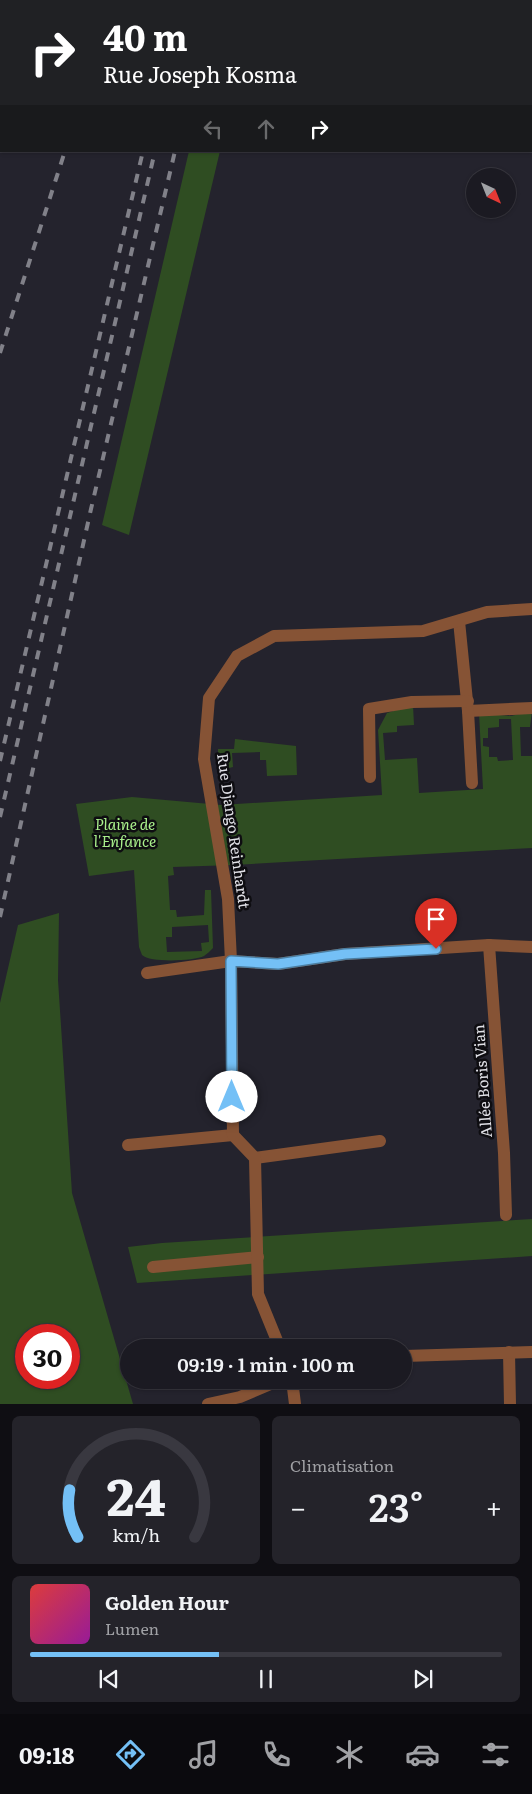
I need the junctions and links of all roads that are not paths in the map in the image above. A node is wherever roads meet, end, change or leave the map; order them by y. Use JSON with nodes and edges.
{"nodes":[{"id":1,"x":532,"y":609,"type":"edge"},
{"id":2,"x":459,"y":621,"type":"junction"},
{"id":3,"x":468,"y":706,"type":"junction"},
{"id":4,"x":532,"y":708,"type":"edge"},
{"id":5,"x":370,"y":777,"type":"dead end"},
{"id":6,"x":472,"y":783,"type":"dead end"},
{"id":7,"x":489,"y":945,"type":"junction"},
{"id":8,"x":532,"y":947,"type":"edge"},
{"id":9,"x":231,"y":961,"type":"junction"},
{"id":10,"x":147,"y":973,"type":"dead end"},
{"id":11,"x":232,"y":1135,"type":"junction"},
{"id":12,"x":380,"y":1141,"type":"dead end"},
{"id":13,"x":128,"y":1145,"type":"dead end"},
{"id":14,"x":255,"y":1158,"type":"junction"},
{"id":15,"x":506,"y":1215,"type":"dead end"},
{"id":16,"x":258,"y":1257,"type":"junction"},
{"id":17,"x":153,"y":1267,"type":"dead end"},
{"id":18,"x":276,"y":1339,"type":"edge"},
{"id":19,"x":509,"y":1352,"type":"junction"},
{"id":20,"x":532,"y":1352,"type":"edge"},
{"id":21,"x":412,"y":1356,"type":"edge"},
{"id":22,"x":259,"y":1389,"type":"edge"},
{"id":23,"x":293,"y":1389,"type":"edge"},
{"id":24,"x":208,"y":1404,"type":"edge"},
{"id":25,"x":295,"y":1404,"type":"edge"},
{"id":26,"x":510,"y":1404,"type":"edge"}],
"edges":[{"from":1,"to":2,"type":"street","name":"Rue Django Reinhardt"},
{"from":2,"to":3,"type":"street"},
{"from":2,"to":9,"type":"street","name":"Rue Django Reinhardt"},
{"from":3,"to":4,"type":"street"},
{"from":3,"to":5,"type":"street"},
{"from":3,"to":6,"type":"street"},
{"from":7,"to":8,"type":"street"},
{"from":7,"to":9,"type":"street"},
{"from":7,"to":15,"type":"street","name":"Allée Boris Vian"},
{"from":9,"to":10,"type":"street"},
{"from":9,"to":11,"type":"street","name":"Rue Django Reinhardt"},
{"from":11,"to":13,"type":"street"},
{"from":11,"to":14,"type":"street"},
{"from":12,"to":14,"type":"street"},
{"from":14,"to":16,"type":"street"},
{"from":16,"to":17,"type":"street"},
{"from":16,"to":18,"type":"street"},
{"from":19,"to":20,"type":"street"},
{"from":19,"to":21,"type":"street"},
{"from":19,"to":26,"type":"street"},
{"from":22,"to":24,"type":"street"},
{"from":23,"to":25,"type":"street"}]}
